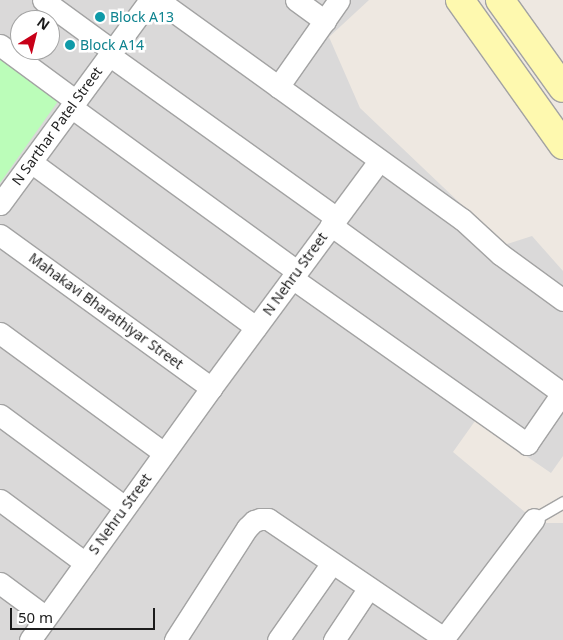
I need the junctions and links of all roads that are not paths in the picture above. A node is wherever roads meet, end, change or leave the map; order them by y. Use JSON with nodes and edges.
{"nodes":[{"id":1,"x":43,"y":0,"type":"edge"},
{"id":2,"x":150,"y":0,"type":"edge"},
{"id":3,"x":158,"y":0,"type":"edge"},
{"id":4,"x":296,"y":0,"type":"edge"},
{"id":5,"x":339,"y":0,"type":"edge"},
{"id":6,"x":460,"y":0,"type":"edge"},
{"id":7,"x":500,"y":0,"type":"edge"},
{"id":8,"x":324,"y":21,"type":"junction"},
{"id":9,"x":0,"y":46,"type":"edge"},
{"id":10,"x":111,"y":53,"type":"junction"},
{"id":11,"x":278,"y":87,"type":"junction"},
{"id":12,"x":563,"y":88,"type":"edge"},
{"id":13,"x":73,"y":104,"type":"junction"},
{"id":14,"x":563,"y":145,"type":"edge"},
{"id":15,"x":379,"y":161,"type":"junction"},
{"id":16,"x":30,"y":162,"type":"junction"},
{"id":17,"x":0,"y":204,"type":"edge"},
{"id":18,"x":334,"y":221,"type":"junction"},
{"id":19,"x":0,"y":235,"type":"edge"},
{"id":20,"x":294,"y":275,"type":"junction"},
{"id":21,"x":563,"y":300,"type":"edge"},
{"id":22,"x":256,"y":327,"type":"junction"},
{"id":23,"x":0,"y":333,"type":"edge"},
{"id":24,"x":211,"y":388,"type":"junction"},
{"id":25,"x":563,"y":393,"type":"edge"},
{"id":26,"x":0,"y":415,"type":"edge"},
{"id":27,"x":164,"y":453,"type":"junction"},
{"id":28,"x":0,"y":500,"type":"edge"},
{"id":29,"x":563,"y":502,"type":"edge"},
{"id":30,"x":125,"y":507,"type":"junction"},
{"id":31,"x":534,"y":520,"type":"joint"},
{"id":32,"x":85,"y":562,"type":"junction"},
{"id":33,"x":332,"y":563,"type":"junction"},
{"id":34,"x":0,"y":583,"type":"edge"},
{"id":35,"x":368,"y":589,"type":"junction"},
{"id":36,"x":46,"y":616,"type":"junction"},
{"id":37,"x":444,"y":639,"type":"edge"},
{"id":38,"x":30,"y":640,"type":"edge"},
{"id":39,"x":175,"y":640,"type":"edge"},
{"id":40,"x":278,"y":640,"type":"edge"},
{"id":41,"x":334,"y":640,"type":"edge"}],
"edges":[{"from":1,"to":10,"type":"street"},
{"from":2,"to":10,"type":"street","name":"N Sarthar Patel Street"},
{"from":3,"to":11,"type":"street"},
{"from":4,"to":8,"type":"street"},
{"from":5,"to":8,"type":"street"},
{"from":6,"to":14,"type":"main road"},
{"from":7,"to":12,"type":"main road"},
{"from":8,"to":11,"type":"street"},
{"from":9,"to":13,"type":"street"},
{"from":10,"to":13,"type":"street","name":"N Sarthar Patel Street"},
{"from":10,"to":18,"type":"street"},
{"from":11,"to":15,"type":"street"},
{"from":13,"to":16,"type":"street","name":"N Sarthar Patel Street"},
{"from":13,"to":20,"type":"street"},
{"from":15,"to":18,"type":"street","name":"N Nehru Street"},
{"from":15,"to":21,"type":"street"},
{"from":16,"to":17,"type":"street","name":"N Sarthar Patel Street"},
{"from":16,"to":22,"type":"street"},
{"from":18,"to":20,"type":"street","name":"N Nehru Street"},
{"from":18,"to":25,"type":"street"},
{"from":19,"to":24,"type":"street","name":"Mahakavi Bharathiyar Street"},
{"from":20,"to":22,"type":"street","name":"N Nehru Street"},
{"from":20,"to":25,"type":"street"},
{"from":22,"to":24,"type":"street","name":"N Nehru Street"},
{"from":23,"to":27,"type":"street"},
{"from":24,"to":27,"type":"street","name":"S Nehru Street"},
{"from":26,"to":30,"type":"street"},
{"from":27,"to":30,"type":"street","name":"S Nehru Street"},
{"from":28,"to":32,"type":"street"},
{"from":29,"to":31,"type":"lane"},
{"from":30,"to":32,"type":"street","name":"S Nehru Street"},
{"from":31,"to":37,"type":"street"},
{"from":32,"to":36,"type":"street","name":"S Nehru Street"},
{"from":33,"to":35,"type":"street"},
{"from":33,"to":39,"type":"street"},
{"from":33,"to":40,"type":"street"},
{"from":34,"to":36,"type":"street"},
{"from":35,"to":37,"type":"street"},
{"from":35,"to":41,"type":"street"},
{"from":36,"to":38,"type":"street","name":"S Nehru Street"}]}
